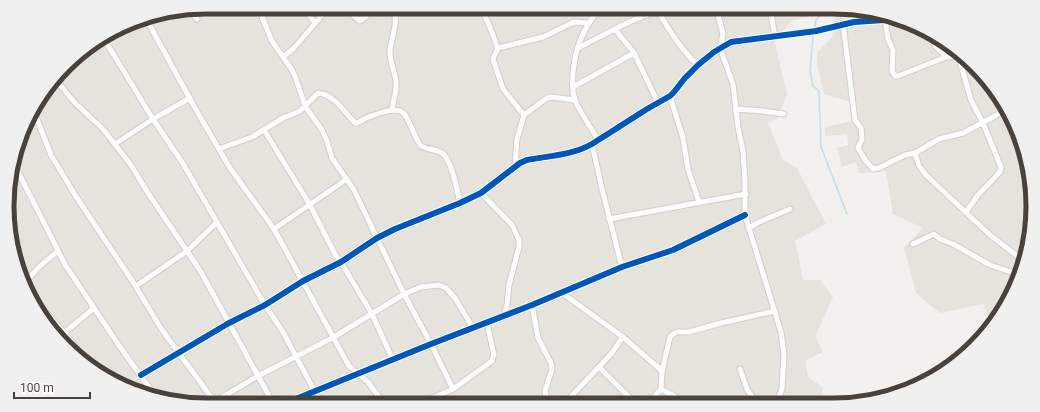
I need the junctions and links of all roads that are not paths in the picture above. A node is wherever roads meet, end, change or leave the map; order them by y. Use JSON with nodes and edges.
{"nodes":[{"id":1,"x":194,"y":14,"type":"edge"},
{"id":2,"x":261,"y":14,"type":"edge"},
{"id":3,"x":308,"y":14,"type":"edge"},
{"id":4,"x":323,"y":14,"type":"edge"},
{"id":5,"x":353,"y":14,"type":"edge"},
{"id":6,"x":368,"y":14,"type":"edge"},
{"id":7,"x":396,"y":14,"type":"edge"},
{"id":8,"x":484,"y":14,"type":"edge"},
{"id":9,"x":595,"y":14,"type":"edge"},
{"id":10,"x":651,"y":14,"type":"edge"},
{"id":11,"x":660,"y":14,"type":"edge"},
{"id":12,"x":718,"y":14,"type":"edge"},
{"id":13,"x":771,"y":14,"type":"edge"},
{"id":14,"x":197,"y":18,"type":"dead end"},
{"id":15,"x":871,"y":18,"type":"edge"},
{"id":16,"x":881,"y":20,"type":"edge"},
{"id":17,"x":871,"y":21,"type":"junction"},
{"id":18,"x":885,"y":21,"type":"edge"},
{"id":19,"x":148,"y":23,"type":"edge"},
{"id":20,"x":315,"y":23,"type":"junction"},
{"id":21,"x":589,"y":23,"type":"junction"},
{"id":22,"x":843,"y":24,"type":"junction"},
{"id":23,"x":615,"y":29,"type":"junction"},
{"id":24,"x":775,"y":37,"type":"junction"},
{"id":25,"x":106,"y":42,"type":"edge"},
{"id":26,"x":934,"y":42,"type":"edge"},
{"id":27,"x":498,"y":48,"type":"junction"},
{"id":28,"x":578,"y":48,"type":"junction"},
{"id":29,"x":720,"y":48,"type":"junction"},
{"id":30,"x":634,"y":53,"type":"junction"},
{"id":31,"x":954,"y":56,"type":"edge"},
{"id":32,"x":946,"y":57,"type":"junction"},
{"id":33,"x":283,"y":58,"type":"junction"},
{"id":34,"x":961,"y":62,"type":"edge"},
{"id":35,"x":698,"y":65,"type":"junction"},
{"id":36,"x":59,"y":83,"type":"edge"},
{"id":37,"x":573,"y":87,"type":"junction"},
{"id":38,"x":670,"y":96,"type":"junction"},
{"id":39,"x":190,"y":98,"type":"junction"},
{"id":40,"x":575,"y":100,"type":"junction"},
{"id":41,"x":658,"y":103,"type":"junction"},
{"id":42,"x":305,"y":106,"type":"junction"},
{"id":43,"x":736,"y":109,"type":"junction"},
{"id":44,"x":392,"y":110,"type":"junction"},
{"id":45,"x":1001,"y":113,"type":"edge"},
{"id":46,"x":784,"y":114,"type":"dead end"},
{"id":47,"x":524,"y":115,"type":"junction"},
{"id":48,"x":36,"y":117,"type":"edge"},
{"id":49,"x":153,"y":119,"type":"junction"},
{"id":50,"x":982,"y":123,"type":"junction"},
{"id":51,"x":264,"y":130,"type":"junction"},
{"id":52,"x":598,"y":140,"type":"junction"},
{"id":53,"x":115,"y":144,"type":"junction"},
{"id":54,"x":592,"y":144,"type":"junction"},
{"id":55,"x":219,"y":149,"type":"junction"},
{"id":56,"x":915,"y":152,"type":"junction"},
{"id":57,"x":515,"y":166,"type":"junction"},
{"id":58,"x":18,"y":171,"type":"edge"},
{"id":59,"x":347,"y":179,"type":"junction"},
{"id":60,"x":481,"y":193,"type":"junction"},
{"id":61,"x":746,"y":194,"type":"junction"},
{"id":62,"x":699,"y":202,"type":"junction"},
{"id":63,"x":460,"y":203,"type":"junction"},
{"id":64,"x":310,"y":205,"type":"junction"},
{"id":65,"x":790,"y":209,"type":"dead end"},
{"id":66,"x":966,"y":212,"type":"junction"},
{"id":67,"x":745,"y":215,"type":"junction"},
{"id":68,"x":609,"y":219,"type":"junction"},
{"id":69,"x":217,"y":222,"type":"junction"},
{"id":70,"x":749,"y":228,"type":"junction"},
{"id":71,"x":274,"y":229,"type":"junction"},
{"id":72,"x":377,"y":238,"type":"junction"},
{"id":73,"x":914,"y":244,"type":"dead end"},
{"id":74,"x":58,"y":251,"type":"junction"},
{"id":75,"x":187,"y":251,"type":"junction"},
{"id":76,"x":1019,"y":257,"type":"edge"},
{"id":77,"x":341,"y":262,"type":"junction"},
{"id":78,"x":622,"y":266,"type":"junction"},
{"id":79,"x":1013,"y":274,"type":"edge"},
{"id":80,"x":28,"y":278,"type":"edge"},
{"id":81,"x":303,"y":281,"type":"junction"},
{"id":82,"x":136,"y":286,"type":"junction"},
{"id":83,"x":562,"y":292,"type":"junction"},
{"id":84,"x":404,"y":294,"type":"junction"},
{"id":85,"x":265,"y":305,"type":"junction"},
{"id":86,"x":532,"y":305,"type":"junction"},
{"id":87,"x":94,"y":308,"type":"junction"},
{"id":88,"x":45,"y":311,"type":"edge"},
{"id":89,"x":775,"y":311,"type":"junction"},
{"id":90,"x":372,"y":314,"type":"junction"},
{"id":91,"x":504,"y":316,"type":"junction"},
{"id":92,"x":229,"y":323,"type":"junction"},
{"id":93,"x":487,"y":323,"type":"junction"},
{"id":94,"x":473,"y":328,"type":"junction"},
{"id":95,"x":64,"y":333,"type":"junction"},
{"id":96,"x":334,"y":337,"type":"junction"},
{"id":97,"x":623,"y":337,"type":"junction"},
{"id":98,"x":73,"y":344,"type":"edge"},
{"id":99,"x":431,"y":344,"type":"junction"},
{"id":100,"x":179,"y":352,"type":"junction"},
{"id":101,"x":296,"y":358,"type":"junction"},
{"id":102,"x":394,"y":360,"type":"junction"},
{"id":103,"x":600,"y":367,"type":"junction"},
{"id":104,"x":740,"y":369,"type":"dead end"},
{"id":105,"x":662,"y":372,"type":"junction"},
{"id":106,"x":359,"y":374,"type":"junction"},
{"id":107,"x":141,"y":375,"type":"junction"},
{"id":108,"x":258,"y":376,"type":"junction"},
{"id":109,"x":453,"y":389,"type":"junction"},
{"id":110,"x":662,"y":389,"type":"junction"},
{"id":111,"x":151,"y":390,"type":"edge"},
{"id":112,"x":315,"y":392,"type":"junction"},
{"id":113,"x":212,"y":398,"type":"edge"},
{"id":114,"x":224,"y":398,"type":"edge"},
{"id":115,"x":270,"y":398,"type":"edge"},
{"id":116,"x":299,"y":398,"type":"edge"},
{"id":117,"x":318,"y":398,"type":"edge"},
{"id":118,"x":380,"y":398,"type":"edge"},
{"id":119,"x":433,"y":398,"type":"edge"},
{"id":120,"x":547,"y":398,"type":"edge"},
{"id":121,"x":570,"y":398,"type":"edge"},
{"id":122,"x":630,"y":398,"type":"edge"},
{"id":123,"x":654,"y":398,"type":"edge"},
{"id":124,"x":677,"y":398,"type":"edge"},
{"id":125,"x":752,"y":398,"type":"edge"},
{"id":126,"x":778,"y":398,"type":"edge"}],
"edges":[{"from":1,"to":14,"type":"street"},
{"from":2,"to":33,"type":"street"},
{"from":3,"to":20,"type":"street"},
{"from":4,"to":20,"type":"street"},
{"from":5,"to":6,"type":"street"},
{"from":7,"to":44,"type":"street"},
{"from":8,"to":27,"type":"street"},
{"from":9,"to":21,"type":"street"},
{"from":10,"to":23,"type":"street"},
{"from":11,"to":35,"type":"street"},
{"from":12,"to":29,"type":"street"},
{"from":13,"to":24,"type":"street"},
{"from":15,"to":17,"type":"street"},
{"from":16,"to":17,"type":"street"},
{"from":17,"to":22,"type":"street"},
{"from":18,"to":32,"type":"street"},
{"from":19,"to":39,"type":"street"},
{"from":20,"to":33,"type":"street"},
{"from":21,"to":27,"type":"street"},
{"from":21,"to":28,"type":"street"},
{"from":22,"to":24,"type":"street"},
{"from":22,"to":56,"type":"street"},
{"from":23,"to":28,"type":"street"},
{"from":23,"to":30,"type":"street"},
{"from":24,"to":29,"type":"street"},
{"from":25,"to":49,"type":"street"},
{"from":26,"to":32,"type":"street"},
{"from":27,"to":47,"type":"street"},
{"from":28,"to":37,"type":"street"},
{"from":29,"to":35,"type":"street"},
{"from":29,"to":43,"type":"street"},
{"from":30,"to":37,"type":"street"},
{"from":30,"to":41,"type":"street"},
{"from":31,"to":32,"type":"street"},
{"from":33,"to":42,"type":"street"},
{"from":34,"to":50,"type":"street"},
{"from":35,"to":38,"type":"street"},
{"from":36,"to":53,"type":"street"},
{"from":37,"to":40,"type":"street"},
{"from":38,"to":41,"type":"street"},
{"from":38,"to":62,"type":"street"},
{"from":39,"to":49,"type":"street"},
{"from":39,"to":55,"type":"street"},
{"from":40,"to":47,"type":"street"},
{"from":40,"to":52,"type":"street"},
{"from":41,"to":52,"type":"street"},
{"from":42,"to":44,"type":"street"},
{"from":42,"to":51,"type":"street"},
{"from":42,"to":59,"type":"street"},
{"from":43,"to":46,"type":"street"},
{"from":43,"to":61,"type":"street"},
{"from":44,"to":63,"type":"street"},
{"from":45,"to":50,"type":"street"},
{"from":47,"to":57,"type":"street"},
{"from":48,"to":82,"type":"street"},
{"from":49,"to":53,"type":"street"},
{"from":49,"to":69,"type":"street"},
{"from":50,"to":56,"type":"street"},
{"from":50,"to":66,"type":"street"},
{"from":51,"to":55,"type":"street"},
{"from":51,"to":64,"type":"street"},
{"from":52,"to":54,"type":"street"},
{"from":53,"to":75,"type":"street"},
{"from":54,"to":57,"type":"street"},
{"from":54,"to":68,"type":"street"},
{"from":55,"to":71,"type":"street"},
{"from":56,"to":66,"type":"street"},
{"from":57,"to":60,"type":"street"},
{"from":58,"to":74,"type":"street"},
{"from":59,"to":64,"type":"street"},
{"from":59,"to":72,"type":"street"},
{"from":60,"to":63,"type":"street"},
{"from":60,"to":91,"type":"street"},
{"from":61,"to":62,"type":"street"},
{"from":61,"to":67,"type":"street"},
{"from":62,"to":68,"type":"street"},
{"from":63,"to":72,"type":"street"},
{"from":64,"to":71,"type":"street"},
{"from":64,"to":77,"type":"street"},
{"from":65,"to":70,"type":"street"},
{"from":66,"to":76,"type":"street"},
{"from":67,"to":70,"type":"street"},
{"from":67,"to":78,"type":"street"},
{"from":68,"to":78,"type":"street"},
{"from":69,"to":75,"type":"street"},
{"from":69,"to":85,"type":"street"},
{"from":70,"to":89,"type":"street"},
{"from":71,"to":81,"type":"street"},
{"from":72,"to":77,"type":"street"},
{"from":72,"to":84,"type":"street"},
{"from":73,"to":79,"type":"street"},
{"from":74,"to":80,"type":"street"},
{"from":74,"to":87,"type":"street"},
{"from":75,"to":82,"type":"street"},
{"from":75,"to":92,"type":"street"},
{"from":77,"to":81,"type":"street"},
{"from":77,"to":90,"type":"street"},
{"from":78,"to":83,"type":"street"},
{"from":81,"to":85,"type":"street"},
{"from":81,"to":96,"type":"street"},
{"from":82,"to":100,"type":"street"},
{"from":83,"to":86,"type":"street"},
{"from":83,"to":97,"type":"street"},
{"from":84,"to":90,"type":"street"},
{"from":84,"to":94,"type":"street"},
{"from":84,"to":99,"type":"street"},
{"from":85,"to":92,"type":"street"},
{"from":85,"to":101,"type":"street"},
{"from":86,"to":91,"type":"street"},
{"from":86,"to":120,"type":"street"},
{"from":87,"to":95,"type":"street"},
{"from":87,"to":107,"type":"street"},
{"from":88,"to":95,"type":"street"},
{"from":89,"to":105,"type":"street"},
{"from":89,"to":126,"type":"street"},
{"from":90,"to":96,"type":"street"},
{"from":90,"to":102,"type":"street"},
{"from":91,"to":93,"type":"street"},
{"from":92,"to":100,"type":"street"},
{"from":92,"to":108,"type":"street"},
{"from":93,"to":94,"type":"street"},
{"from":93,"to":109,"type":"street"},
{"from":94,"to":99,"type":"street"},
{"from":95,"to":98,"type":"street"},
{"from":96,"to":101,"type":"street"},
{"from":96,"to":106,"type":"street"},
{"from":97,"to":103,"type":"street"},
{"from":97,"to":105,"type":"street"},
{"from":99,"to":102,"type":"street"},
{"from":99,"to":109,"type":"street"},
{"from":100,"to":107,"type":"street"},
{"from":100,"to":113,"type":"street"},
{"from":101,"to":108,"type":"street"},
{"from":101,"to":112,"type":"street"},
{"from":102,"to":106,"type":"street"},
{"from":103,"to":121,"type":"street"},
{"from":103,"to":122,"type":"street"},
{"from":104,"to":125,"type":"street"},
{"from":105,"to":110,"type":"street"},
{"from":106,"to":112,"type":"street"},
{"from":106,"to":118,"type":"street"},
{"from":107,"to":111,"type":"street"},
{"from":108,"to":114,"type":"street"},
{"from":108,"to":115,"type":"street"},
{"from":109,"to":119,"type":"street"},
{"from":110,"to":123,"type":"street"},
{"from":110,"to":124,"type":"street"},
{"from":112,"to":116,"type":"street"},
{"from":112,"to":117,"type":"street"}]}
